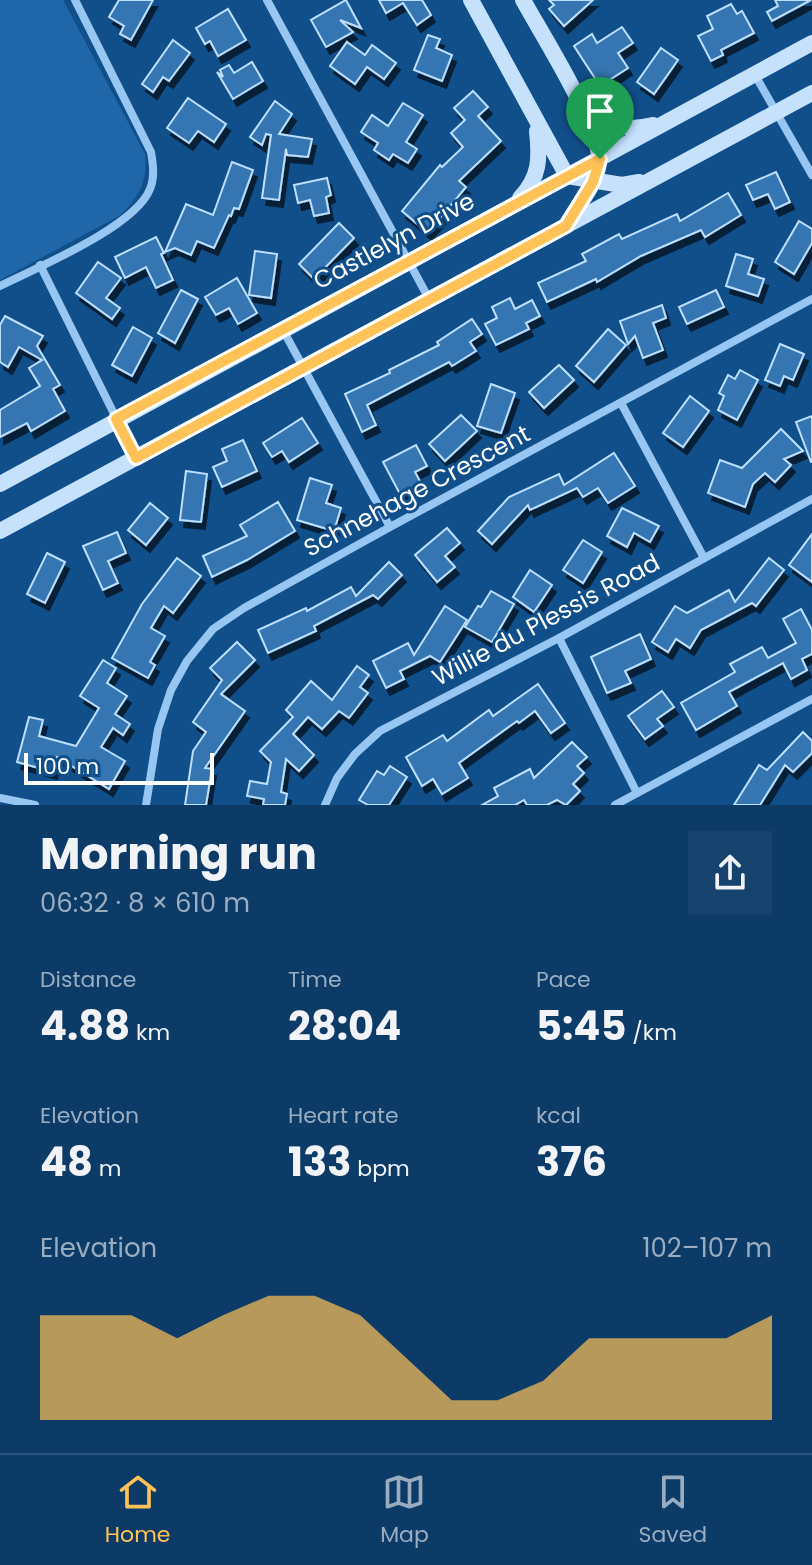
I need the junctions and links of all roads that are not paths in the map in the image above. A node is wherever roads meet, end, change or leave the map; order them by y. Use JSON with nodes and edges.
{"nodes":[{"id":1,"x":75,"y":0,"type":"edge"},
{"id":2,"x":267,"y":0,"type":"edge"},
{"id":3,"x":471,"y":0,"type":"edge"},
{"id":4,"x":523,"y":0,"type":"edge"},
{"id":5,"x":812,"y":43,"type":"edge"},
{"id":6,"x":755,"y":75,"type":"junction"},
{"id":7,"x":574,"y":89,"type":"junction"},
{"id":8,"x":812,"y":93,"type":"edge"},
{"id":9,"x":777,"y":112,"type":"junction"},
{"id":10,"x":673,"y":120,"type":"junction"},
{"id":11,"x":536,"y":122,"type":"junction"},
{"id":12,"x":621,"y":147,"type":"junction"},
{"id":13,"x":600,"y":159,"type":"junction"},
{"id":14,"x":812,"y":175,"type":"edge"},
{"id":15,"x":567,"y":176,"type":"junction"},
{"id":16,"x":652,"y":179,"type":"junction"},
{"id":17,"x":593,"y":182,"type":"junction"},
{"id":18,"x":633,"y":183,"type":"junction"},
{"id":19,"x":514,"y":204,"type":"junction"},
{"id":20,"x":566,"y":226,"type":"junction"},
{"id":21,"x":409,"y":261,"type":"junction"},
{"id":22,"x":40,"y":265,"type":"junction"},
{"id":23,"x":0,"y":286,"type":"edge"},
{"id":24,"x":812,"y":299,"type":"edge"},
{"id":25,"x":429,"y":300,"type":"junction"},
{"id":26,"x":283,"y":329,"type":"junction"},
{"id":27,"x":303,"y":368,"type":"junction"},
{"id":28,"x":621,"y":403,"type":"junction"},
{"id":29,"x":116,"y":419,"type":"junction"},
{"id":30,"x":136,"y":458,"type":"junction"},
{"id":31,"x":0,"y":484,"type":"edge"},
{"id":32,"x":812,"y":499,"type":"edge"},
{"id":33,"x":390,"y":527,"type":"junction"},
{"id":34,"x":0,"y":531,"type":"edge"},
{"id":35,"x":704,"y":558,"type":"junction"},
{"id":36,"x":559,"y":638,"type":"junction"},
{"id":37,"x":812,"y":699,"type":"edge"},
{"id":38,"x":637,"y":793,"type":"junction"},
{"id":39,"x":0,"y":798,"type":"edge"},
{"id":40,"x":35,"y":805,"type":"edge"},
{"id":41,"x":146,"y":805,"type":"edge"},
{"id":42,"x":325,"y":805,"type":"edge"},
{"id":43,"x":615,"y":805,"type":"edge"}],
"edges":[{"from":1,"to":22,"type":"street"},
{"from":2,"to":21,"type":"street"},
{"from":3,"to":11,"type":"street"},
{"from":4,"to":7,"type":"street"},
{"from":5,"to":6,"type":"street","name":"Castlelyn Drive"},
{"from":6,"to":9,"type":"street"},
{"from":6,"to":10,"type":"street","name":"Castlelyn Drive"},
{"from":7,"to":10,"type":"street"},
{"from":7,"to":13,"type":"street"},
{"from":8,"to":9,"type":"street"},
{"from":9,"to":14,"type":"street"},
{"from":9,"to":16,"type":"street"},
{"from":10,"to":12,"type":"street","name":"Castlelyn Drive"},
{"from":11,"to":15,"type":"street"},
{"from":11,"to":19,"type":"street"},
{"from":12,"to":13,"type":"street","name":"Castlelyn Drive"},
{"from":12,"to":18,"type":"street"},
{"from":13,"to":15,"type":"street","name":"Castlelyn Drive"},
{"from":13,"to":17,"type":"street"},
{"from":15,"to":17,"type":"street"},
{"from":15,"to":19,"type":"street","name":"Castlelyn Drive"},
{"from":16,"to":18,"type":"street"},
{"from":16,"to":20,"type":"street"},
{"from":17,"to":18,"type":"street"},
{"from":17,"to":20,"type":"street"},
{"from":19,"to":21,"type":"street","name":"Castlelyn Drive"},
{"from":20,"to":25,"type":"street"},
{"from":21,"to":25,"type":"street"},
{"from":21,"to":26,"type":"street","name":"Castlelyn Drive"},
{"from":22,"to":23,"type":"street"},
{"from":22,"to":29,"type":"street"},
{"from":24,"to":28,"type":"street","name":"Schnehage Crescent"},
{"from":25,"to":27,"type":"street"},
{"from":26,"to":27,"type":"street"},
{"from":26,"to":29,"type":"street","name":"Castlelyn Drive"},
{"from":27,"to":30,"type":"street"},
{"from":27,"to":33,"type":"street"},
{"from":28,"to":33,"type":"street","name":"Schnehage Crescent"},
{"from":28,"to":35,"type":"street"},
{"from":29,"to":30,"type":"street"},
{"from":29,"to":31,"type":"street","name":"Castlelyn Drive"},
{"from":30,"to":34,"type":"street"},
{"from":32,"to":35,"type":"street","name":"Willie du Plessis Road"},
{"from":33,"to":41,"type":"street","name":"Schnehage Crescent"},
{"from":35,"to":36,"type":"street","name":"Willie du Plessis Road"},
{"from":36,"to":38,"type":"street"},
{"from":36,"to":42,"type":"street","name":"Willie du Plessis Road"},
{"from":37,"to":38,"type":"street"},
{"from":38,"to":43,"type":"street"},
{"from":39,"to":40,"type":"street"}]}
